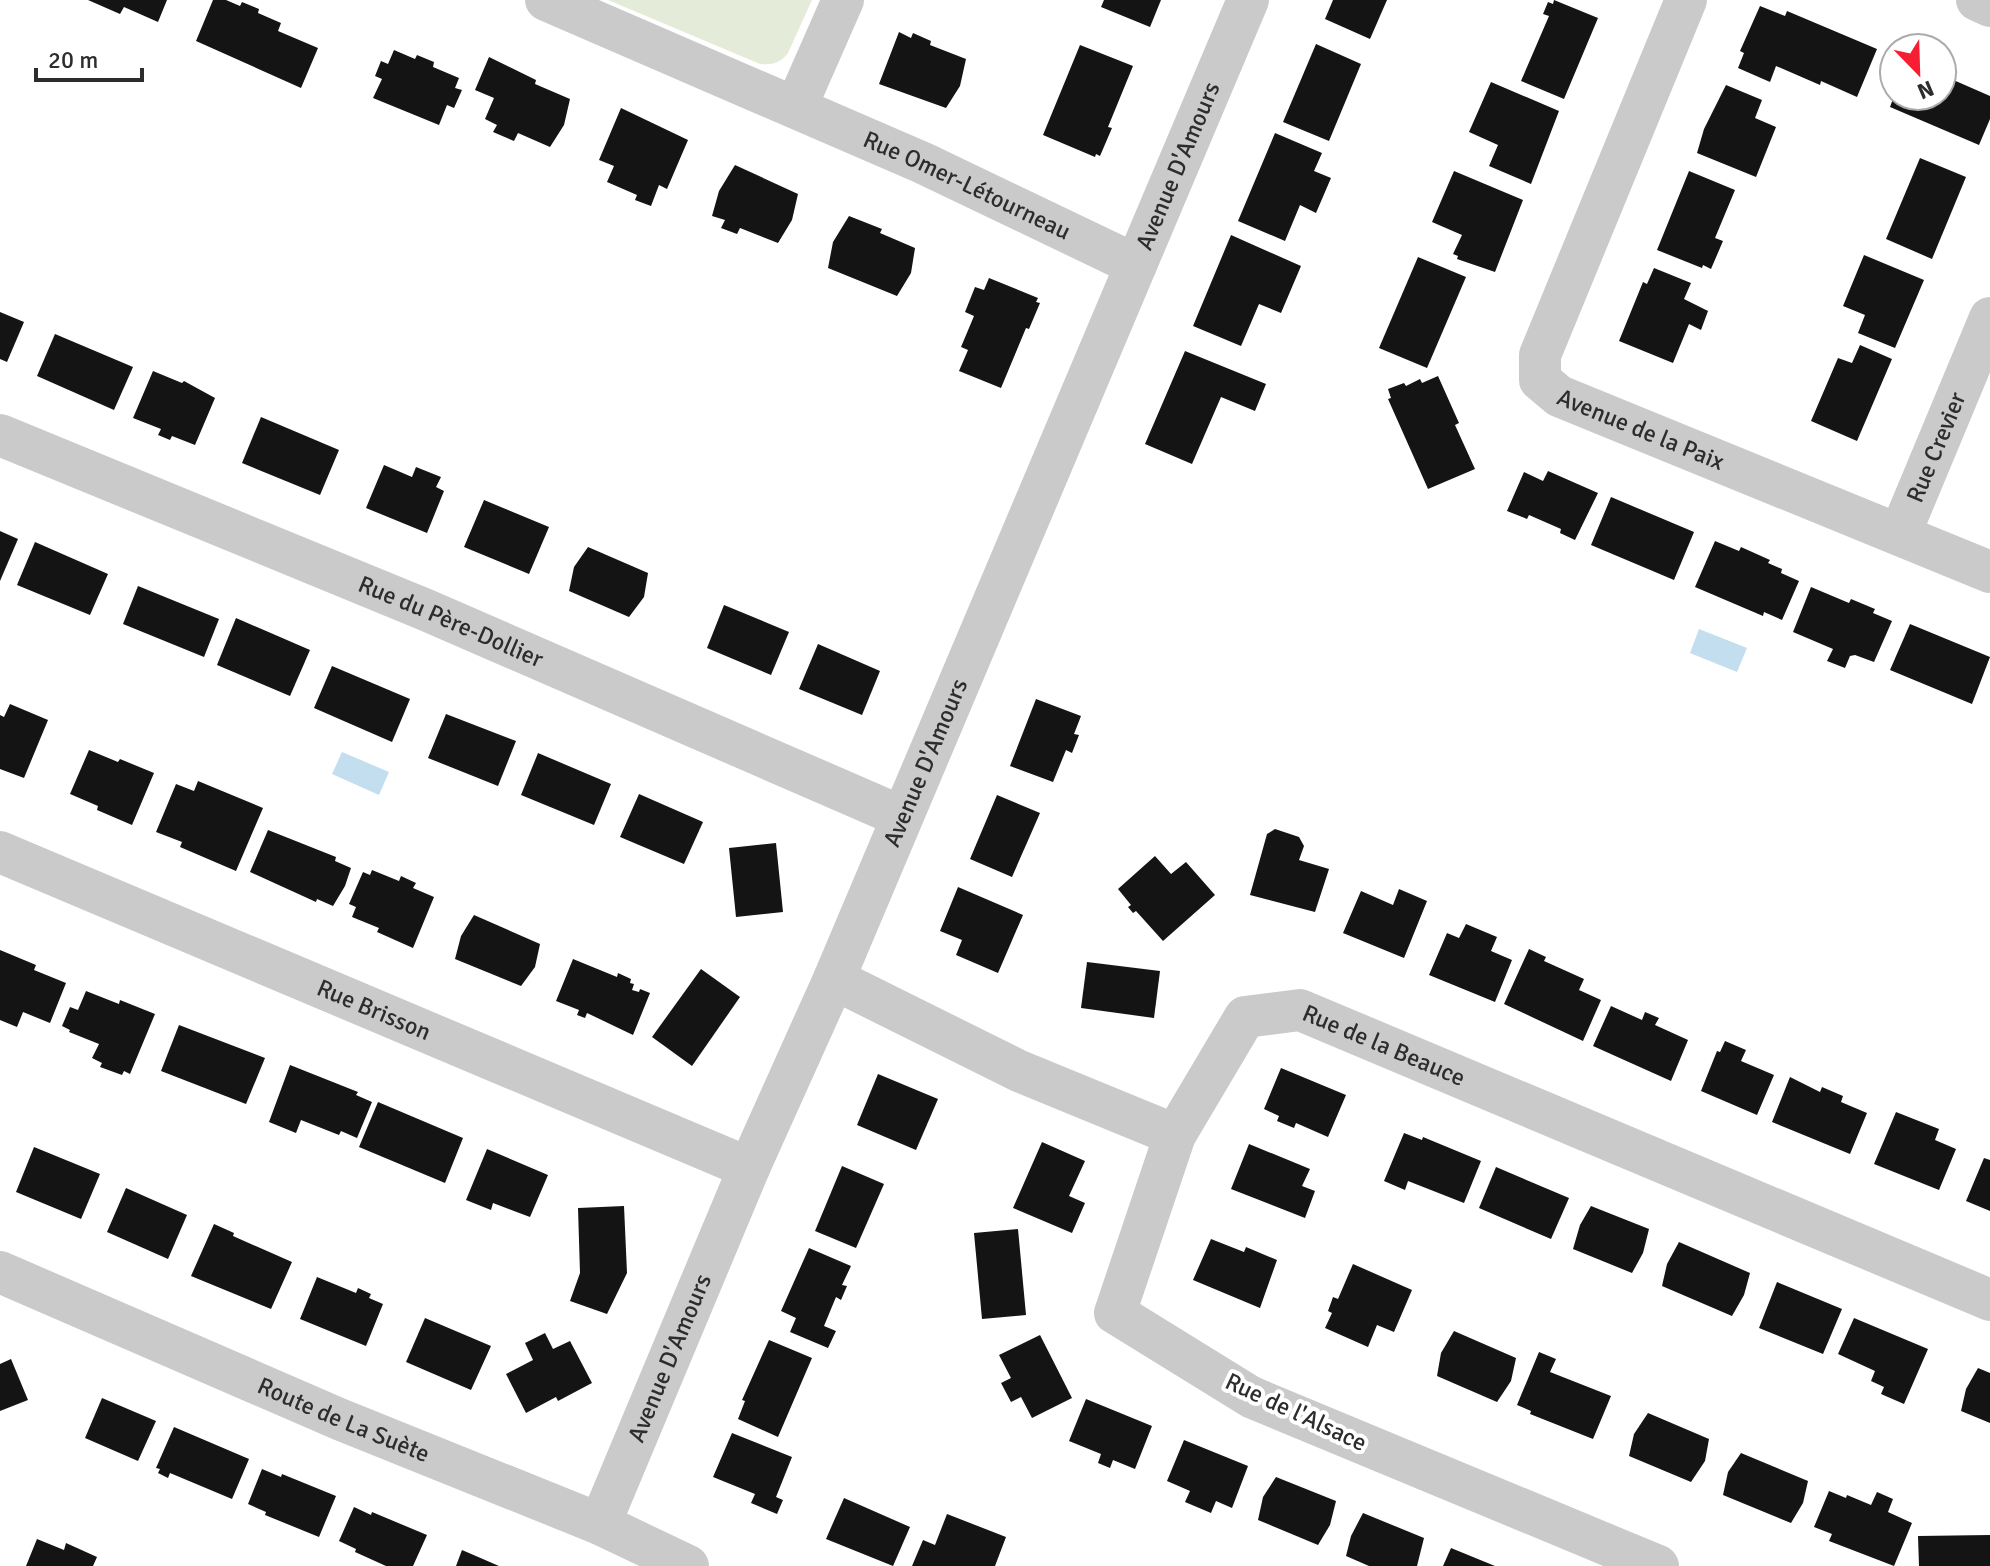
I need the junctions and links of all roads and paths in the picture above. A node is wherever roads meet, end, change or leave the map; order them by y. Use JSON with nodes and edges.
{"nodes":[{"id":1,"x":546,"y":0,"type":"edge"},
{"id":2,"x":843,"y":0,"type":"edge"},
{"id":3,"x":1248,"y":0,"type":"edge"},
{"id":4,"x":1686,"y":0,"type":"edge"},
{"id":5,"x":1977,"y":0,"type":"edge"},
{"id":6,"x":1990,"y":6,"type":"edge"},
{"id":7,"x":796,"y":107,"type":"junction"},
{"id":8,"x":1136,"y":265,"type":"junction"},
{"id":9,"x":1990,"y":318,"type":"edge"},
{"id":10,"x":0,"y":435,"type":"edge"},
{"id":11,"x":1900,"y":534,"type":"junction"},
{"id":12,"x":1990,"y":572,"type":"edge"},
{"id":13,"x":900,"y":816,"type":"junction"},
{"id":14,"x":0,"y":852,"type":"edge"},
{"id":15,"x":834,"y":979,"type":"junction"},
{"id":16,"x":1175,"y":1135,"type":"junction"},
{"id":17,"x":749,"y":1168,"type":"junction"},
{"id":18,"x":0,"y":1272,"type":"edge"},
{"id":19,"x":1990,"y":1300,"type":"edge"},
{"id":20,"x":600,"y":1524,"type":"junction"},
{"id":21,"x":688,"y":1566,"type":"edge"},
{"id":22,"x":1658,"y":1566,"type":"edge"}],
"edges":[{"from":1,"to":7,"type":"street","name":"Rue Omer-Létourneau"},
{"from":2,"to":7,"type":"street"},
{"from":3,"to":8,"type":"street","name":"Avenue D'Amours"},
{"from":4,"to":11,"type":"street","name":"Avenue de la Paix"},
{"from":5,"to":6,"type":"street"},
{"from":7,"to":8,"type":"street","name":"Rue Omer-Létourneau"},
{"from":8,"to":13,"type":"street","name":"Avenue D'Amours"},
{"from":9,"to":11,"type":"street","name":"Rue Crevier"},
{"from":10,"to":13,"type":"street","name":"Rue du Père-Dollier"},
{"from":11,"to":12,"type":"street","name":"Avenue de la Paix"},
{"from":13,"to":15,"type":"street","name":"Avenue D'Amours"},
{"from":14,"to":17,"type":"street","name":"Rue Brisson"},
{"from":15,"to":16,"type":"street"},
{"from":15,"to":17,"type":"street","name":"Avenue D'Amours"},
{"from":16,"to":19,"type":"street","name":"Rue de la Beauce"},
{"from":16,"to":22,"type":"street","name":"Rue de l'Alsace"},
{"from":17,"to":20,"type":"street","name":"Avenue D'Amours"},
{"from":18,"to":20,"type":"street","name":"Route de La Suète"},
{"from":20,"to":21,"type":"street","name":"Route de La Suète"}]}
